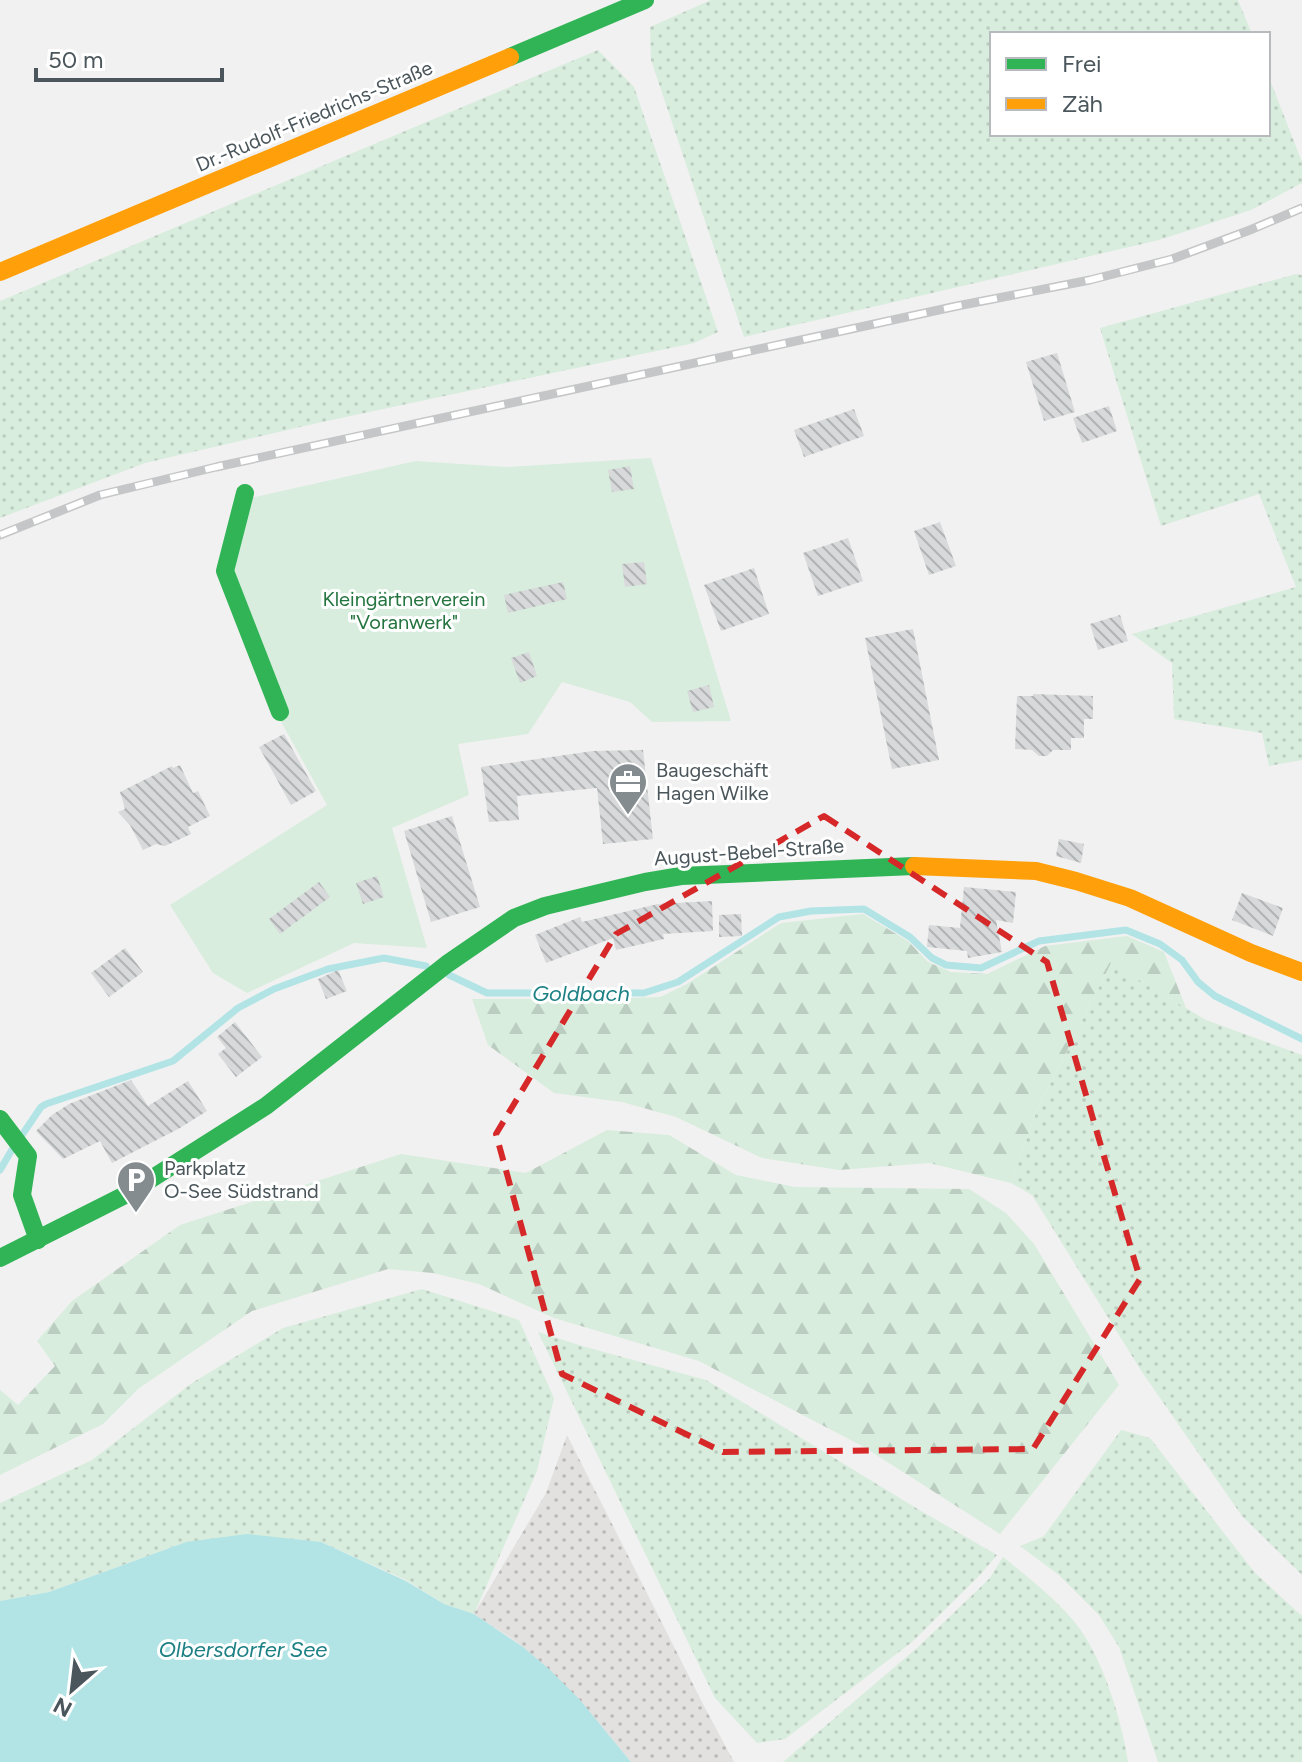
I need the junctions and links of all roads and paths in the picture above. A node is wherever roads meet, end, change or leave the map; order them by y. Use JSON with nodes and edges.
{"nodes":[{"id":1,"x":645,"y":0,"type":"edge"},
{"id":2,"x":0,"y":272,"type":"edge"},
{"id":3,"x":245,"y":493,"type":"dead end"},
{"id":4,"x":280,"y":712,"type":"dead end"},
{"id":5,"x":1302,"y":972,"type":"edge"},
{"id":6,"x":4,"y":1124,"type":"edge"},
{"id":7,"x":38,"y":1240,"type":"junction"},
{"id":8,"x":0,"y":1258,"type":"edge"}],
"edges":[{"from":1,"to":2,"type":"street","name":"Dr.-Rudolf-Friedrichs-Straße"},
{"from":3,"to":4,"type":"street"},
{"from":5,"to":7,"type":"street","name":"August-Bebel-Straße"},
{"from":6,"to":7,"type":"street"},
{"from":7,"to":8,"type":"street","name":"August-Bebel-Straße"}]}
